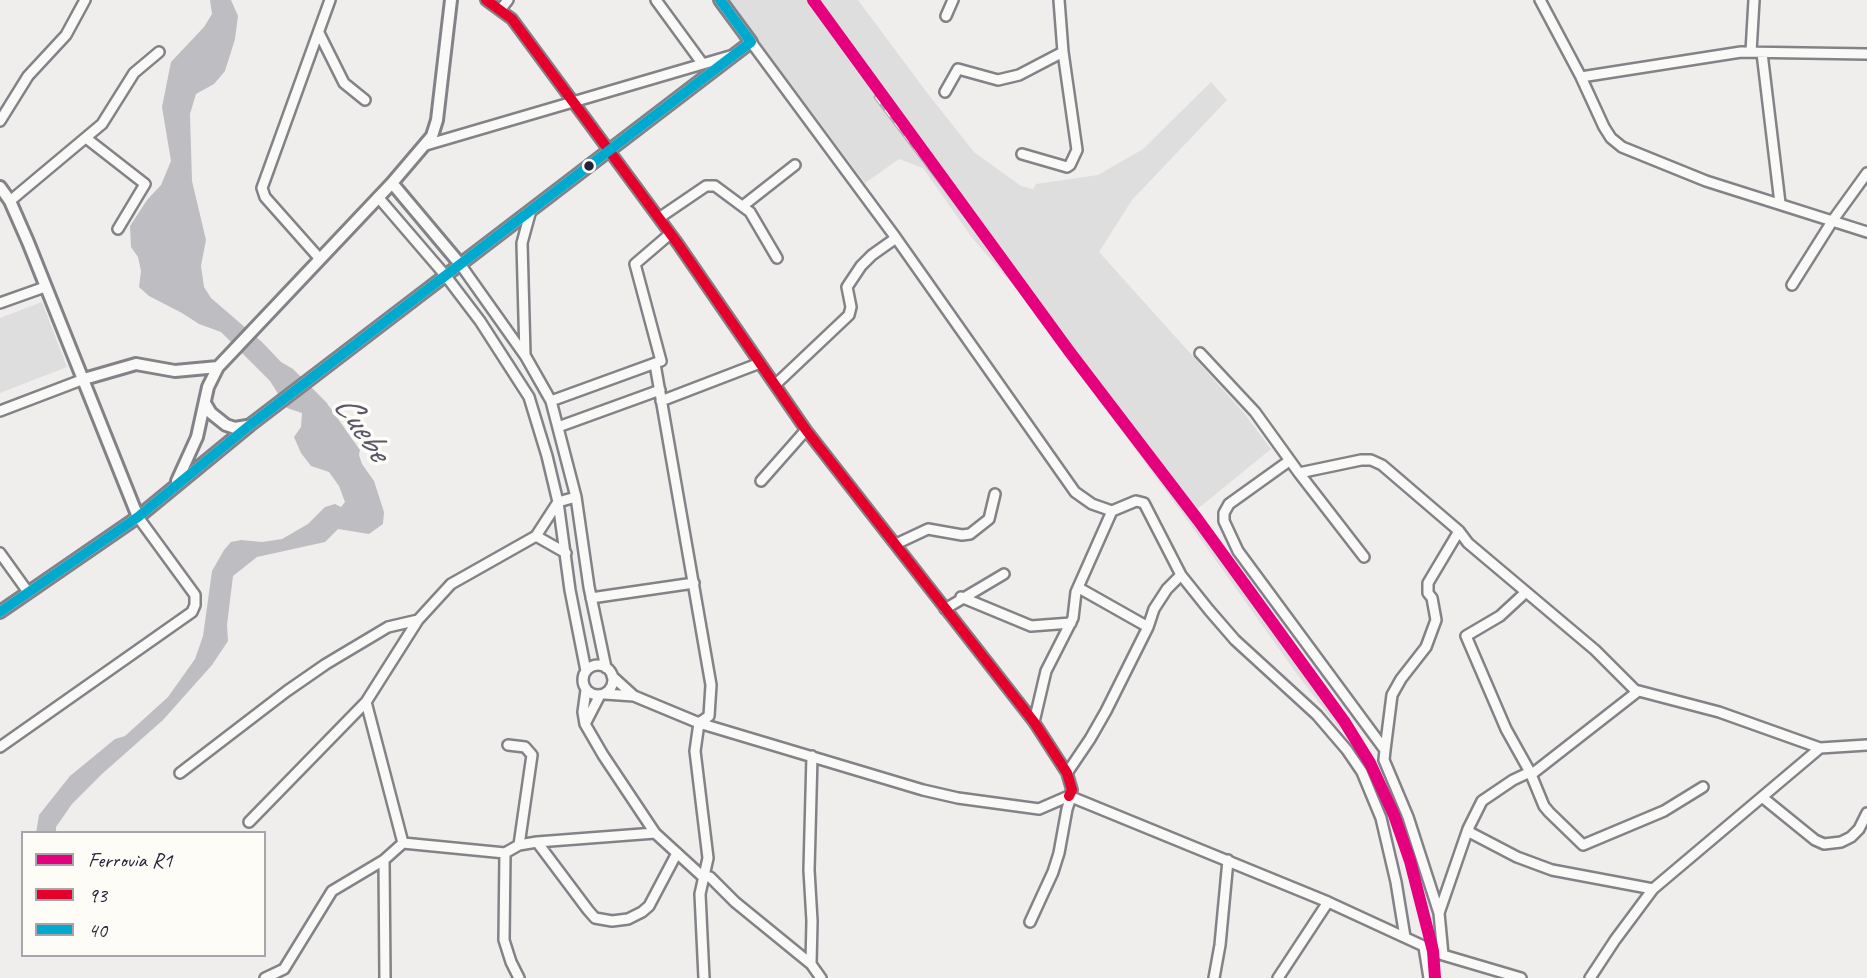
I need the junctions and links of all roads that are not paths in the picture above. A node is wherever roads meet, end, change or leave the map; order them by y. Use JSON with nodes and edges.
{"nodes":[{"id":1,"x":85,"y":0,"type":"edge"},
{"id":2,"x":330,"y":0,"type":"edge"},
{"id":3,"x":451,"y":0,"type":"edge"},
{"id":4,"x":486,"y":0,"type":"edge"},
{"id":5,"x":508,"y":0,"type":"edge"},
{"id":6,"x":656,"y":0,"type":"edge"},
{"id":7,"x":720,"y":0,"type":"edge"},
{"id":8,"x":953,"y":0,"type":"edge"},
{"id":9,"x":1059,"y":0,"type":"edge"},
{"id":10,"x":1540,"y":0,"type":"edge"},
{"id":11,"x":1754,"y":0,"type":"edge"},
{"id":12,"x":501,"y":9,"type":"junction"},
{"id":13,"x":946,"y":16,"type":"dead end"},
{"id":14,"x":319,"y":33,"type":"junction"},
{"id":15,"x":751,"y":42,"type":"junction"},
{"id":16,"x":159,"y":52,"type":"dead end"},
{"id":17,"x":1063,"y":52,"type":"junction"},
{"id":18,"x":1756,"y":53,"type":"junction"},
{"id":19,"x":1867,"y":54,"type":"edge"},
{"id":20,"x":735,"y":55,"type":"junction"},
{"id":21,"x":702,"y":63,"type":"junction"},
{"id":22,"x":1581,"y":77,"type":"junction"},
{"id":23,"x":945,"y":92,"type":"dead end"},
{"id":24,"x":365,"y":100,"type":"dead end"},
{"id":25,"x":572,"y":100,"type":"junction"},
{"id":26,"x":0,"y":121,"type":"edge"},
{"id":27,"x":86,"y":138,"type":"junction"},
{"id":28,"x":426,"y":145,"type":"junction"},
{"id":29,"x":611,"y":150,"type":"junction"},
{"id":30,"x":1022,"y":154,"type":"dead end"},
{"id":31,"x":795,"y":165,"type":"dead end"},
{"id":32,"x":1867,"y":173,"type":"edge"},
{"id":33,"x":392,"y":183,"type":"junction"},
{"id":34,"x":0,"y":187,"type":"edge"},
{"id":35,"x":378,"y":197,"type":"junction"},
{"id":36,"x":10,"y":201,"type":"junction"},
{"id":37,"x":1780,"y":203,"type":"junction"},
{"id":38,"x":744,"y":205,"type":"junction"},
{"id":39,"x":531,"y":209,"type":"junction"},
{"id":40,"x":415,"y":210,"type":"junction"},
{"id":41,"x":659,"y":218,"type":"junction"},
{"id":42,"x":1833,"y":220,"type":"junction"},
{"id":43,"x":401,"y":223,"type":"junction"},
{"id":44,"x":508,"y":226,"type":"junction"},
{"id":45,"x":118,"y":229,"type":"dead end"},
{"id":46,"x":1867,"y":232,"type":"edge"},
{"id":47,"x":670,"y":234,"type":"junction"},
{"id":48,"x":895,"y":238,"type":"junction"},
{"id":49,"x":522,"y":243,"type":"junction"},
{"id":50,"x":777,"y":258,"type":"dead end"},
{"id":51,"x":320,"y":259,"type":"junction"},
{"id":52,"x":460,"y":264,"type":"junction"},
{"id":53,"x":445,"y":275,"type":"junction"},
{"id":54,"x":1792,"y":285,"type":"dead end"},
{"id":55,"x":46,"y":286,"type":"junction"},
{"id":56,"x":0,"y":303,"type":"edge"},
{"id":57,"x":1200,"y":353,"type":"dead end"},
{"id":58,"x":526,"y":357,"type":"junction"},
{"id":59,"x":760,"y":363,"type":"junction"},
{"id":60,"x":655,"y":365,"type":"junction"},
{"id":61,"x":218,"y":367,"type":"junction"},
{"id":62,"x":83,"y":379,"type":"junction"},
{"id":63,"x":775,"y":385,"type":"junction"},
{"id":64,"x":544,"y":388,"type":"junction"},
{"id":65,"x":660,"y":390,"type":"junction"},
{"id":66,"x":529,"y":397,"type":"junction"},
{"id":67,"x":551,"y":401,"type":"junction"},
{"id":68,"x":661,"y":401,"type":"junction"},
{"id":69,"x":205,"y":403,"type":"junction"},
{"id":70,"x":0,"y":411,"type":"edge"},
{"id":71,"x":250,"y":425,"type":"junction"},
{"id":72,"x":558,"y":427,"type":"junction"},
{"id":73,"x":806,"y":430,"type":"junction"},
{"id":74,"x":1289,"y":461,"type":"junction"},
{"id":75,"x":1299,"y":473,"type":"junction"},
{"id":76,"x":761,"y":481,"type":"dead end"},
{"id":77,"x":176,"y":485,"type":"junction"},
{"id":78,"x":995,"y":495,"type":"dead end"},
{"id":79,"x":576,"y":497,"type":"junction"},
{"id":80,"x":558,"y":502,"type":"junction"},
{"id":81,"x":1112,"y":511,"type":"junction"},
{"id":82,"x":138,"y":517,"type":"junction"},
{"id":83,"x":1460,"y":531,"type":"junction"},
{"id":84,"x":536,"y":536,"type":"junction"},
{"id":85,"x":896,"y":544,"type":"junction"},
{"id":86,"x":0,"y":553,"type":"edge"},
{"id":87,"x":566,"y":553,"type":"junction"},
{"id":88,"x":1364,"y":557,"type":"dead end"},
{"id":89,"x":1004,"y":574,"type":"dead end"},
{"id":90,"x":1181,"y":575,"type":"junction"},
{"id":91,"x":694,"y":583,"type":"junction"},
{"id":92,"x":589,"y":587,"type":"junction"},
{"id":93,"x":1079,"y":588,"type":"junction"},
{"id":94,"x":570,"y":590,"type":"junction"},
{"id":95,"x":28,"y":592,"type":"junction"},
{"id":96,"x":1526,"y":592,"type":"junction"},
{"id":97,"x":961,"y":597,"type":"junction"},
{"id":98,"x":591,"y":598,"type":"junction"},
{"id":99,"x":945,"y":608,"type":"junction"},
{"id":100,"x":0,"y":612,"type":"edge"},
{"id":101,"x":418,"y":620,"type":"junction"},
{"id":102,"x":1071,"y":623,"type":"junction"},
{"id":103,"x":1149,"y":627,"type":"junction"},
{"id":104,"x":586,"y":671,"type":"junction"},
{"id":105,"x":609,"y":672,"type":"junction"},
{"id":106,"x":586,"y":690,"type":"junction"},
{"id":107,"x":1635,"y":690,"type":"junction"},
{"id":108,"x":602,"y":694,"type":"junction"},
{"id":109,"x":635,"y":696,"type":"junction"},
{"id":110,"x":366,"y":702,"type":"junction"},
{"id":111,"x":1034,"y":722,"type":"junction"},
{"id":112,"x":699,"y":723,"type":"junction"},
{"id":113,"x":585,"y":724,"type":"junction"},
{"id":114,"x":508,"y":745,"type":"dead end"},
{"id":115,"x":1867,"y":745,"type":"edge"},
{"id":116,"x":0,"y":747,"type":"edge"},
{"id":117,"x":1820,"y":748,"type":"junction"},
{"id":118,"x":1385,"y":750,"type":"junction"},
{"id":119,"x":812,"y":756,"type":"junction"},
{"id":120,"x":1530,"y":772,"type":"junction"},
{"id":121,"x":180,"y":773,"type":"dead end"},
{"id":122,"x":1067,"y":773,"type":"junction"},
{"id":123,"x":1703,"y":787,"type":"dead end"},
{"id":124,"x":1070,"y":797,"type":"junction"},
{"id":125,"x":1762,"y":797,"type":"junction"},
{"id":126,"x":1867,"y":813,"type":"edge"},
{"id":127,"x":249,"y":822,"type":"dead end"},
{"id":128,"x":1468,"y":830,"type":"junction"},
{"id":129,"x":655,"y":833,"type":"junction"},
{"id":130,"x":537,"y":842,"type":"junction"},
{"id":131,"x":403,"y":843,"type":"junction"},
{"id":132,"x":519,"y":845,"type":"junction"},
{"id":133,"x":505,"y":853,"type":"junction"},
{"id":134,"x":677,"y":853,"type":"junction"},
{"id":135,"x":384,"y":860,"type":"junction"},
{"id":136,"x":1228,"y":860,"type":"junction"},
{"id":137,"x":702,"y":876,"type":"junction"},
{"id":138,"x":1653,"y":889,"type":"junction"},
{"id":139,"x":1328,"y":902,"type":"junction"},
{"id":140,"x":1438,"y":913,"type":"junction"},
{"id":141,"x":1030,"y":922,"type":"dead end"},
{"id":142,"x":1405,"y":937,"type":"junction"},
{"id":143,"x":1424,"y":947,"type":"junction"},
{"id":144,"x":1443,"y":955,"type":"junction"},
{"id":145,"x":811,"y":964,"type":"junction"},
{"id":146,"x":1507,"y":976,"type":"edge"},
{"id":147,"x":265,"y":978,"type":"edge"},
{"id":148,"x":385,"y":978,"type":"edge"},
{"id":149,"x":519,"y":978,"type":"edge"},
{"id":150,"x":704,"y":978,"type":"edge"},
{"id":151,"x":821,"y":978,"type":"edge"},
{"id":152,"x":1214,"y":978,"type":"edge"},
{"id":153,"x":1278,"y":978,"type":"edge"},
{"id":154,"x":1429,"y":978,"type":"edge"},
{"id":155,"x":1521,"y":978,"type":"edge"},
{"id":156,"x":1590,"y":978,"type":"edge"}],
"edges":[{"from":1,"to":26,"type":"street"},
{"from":2,"to":14,"type":"street"},
{"from":3,"to":28,"type":"main road"},
{"from":4,"to":12,"type":"street"},
{"from":5,"to":12,"type":"street"},
{"from":6,"to":21,"type":"street"},
{"from":7,"to":15,"type":"main road"},
{"from":8,"to":13,"type":"street"},
{"from":9,"to":17,"type":"street"},
{"from":10,"to":22,"type":"street"},
{"from":11,"to":18,"type":"street"},
{"from":12,"to":25,"type":"street"},
{"from":14,"to":24,"type":"street"},
{"from":14,"to":51,"type":"street"},
{"from":15,"to":20,"type":"main road"},
{"from":15,"to":48,"type":"street"},
{"from":16,"to":27,"type":"street"},
{"from":17,"to":23,"type":"street"},
{"from":17,"to":30,"type":"street"},
{"from":18,"to":19,"type":"street"},
{"from":18,"to":22,"type":"street"},
{"from":18,"to":37,"type":"street"},
{"from":20,"to":21,"type":"street"},
{"from":20,"to":29,"type":"main road"},
{"from":21,"to":25,"type":"street"},
{"from":22,"to":37,"type":"street"},
{"from":25,"to":28,"type":"street"},
{"from":25,"to":29,"type":"street"},
{"from":27,"to":36,"type":"street"},
{"from":27,"to":45,"type":"street"},
{"from":28,"to":33,"type":"main road"},
{"from":29,"to":39,"type":"main road"},
{"from":29,"to":41,"type":"street"},
{"from":31,"to":38,"type":"street"},
{"from":32,"to":42,"type":"street"},
{"from":33,"to":35,"type":"main road"},
{"from":33,"to":40,"type":"main road"},
{"from":34,"to":36,"type":"main road"},
{"from":35,"to":43,"type":"street"},
{"from":35,"to":51,"type":"main road"},
{"from":36,"to":55,"type":"main road"},
{"from":37,"to":42,"type":"street"},
{"from":38,"to":41,"type":"street"},
{"from":38,"to":50,"type":"street"},
{"from":39,"to":44,"type":"main road"},
{"from":39,"to":49,"type":"street"},
{"from":40,"to":43,"type":"street"},
{"from":40,"to":52,"type":"main road"},
{"from":41,"to":47,"type":"street"},
{"from":42,"to":46,"type":"street"},
{"from":42,"to":54,"type":"street"},
{"from":43,"to":53,"type":"street"},
{"from":44,"to":49,"type":"street"},
{"from":44,"to":52,"type":"main road"},
{"from":47,"to":59,"type":"street"},
{"from":47,"to":60,"type":"street"},
{"from":48,"to":63,"type":"street"},
{"from":48,"to":81,"type":"street"},
{"from":49,"to":58,"type":"street"},
{"from":51,"to":61,"type":"main road"},
{"from":52,"to":53,"type":"main road"},
{"from":52,"to":58,"type":"street"},
{"from":53,"to":66,"type":"street"},
{"from":53,"to":71,"type":"main road"},
{"from":55,"to":56,"type":"street"},
{"from":55,"to":62,"type":"main road"},
{"from":57,"to":74,"type":"street"},
{"from":58,"to":64,"type":"street"},
{"from":59,"to":63,"type":"street"},
{"from":59,"to":68,"type":"street"},
{"from":60,"to":65,"type":"street"},
{"from":60,"to":67,"type":"street"},
{"from":61,"to":62,"type":"main road"},
{"from":61,"to":69,"type":"main road"},
{"from":62,"to":70,"type":"street"},
{"from":62,"to":82,"type":"main road"},
{"from":63,"to":73,"type":"street"},
{"from":64,"to":66,"type":"street"},
{"from":64,"to":67,"type":"street"},
{"from":65,"to":68,"type":"street"},
{"from":65,"to":72,"type":"street"},
{"from":66,"to":80,"type":"street"},
{"from":67,"to":72,"type":"street"},
{"from":68,"to":91,"type":"street"},
{"from":69,"to":71,"type":"main road"},
{"from":69,"to":77,"type":"main road"},
{"from":71,"to":77,"type":"main road"},
{"from":72,"to":79,"type":"street"},
{"from":73,"to":76,"type":"street"},
{"from":73,"to":85,"type":"street"},
{"from":74,"to":75,"type":"street"},
{"from":74,"to":118,"type":"street"},
{"from":75,"to":83,"type":"street"},
{"from":75,"to":88,"type":"street"},
{"from":77,"to":82,"type":"main road"},
{"from":78,"to":85,"type":"street"},
{"from":79,"to":80,"type":"street"},
{"from":79,"to":92,"type":"street"},
{"from":80,"to":84,"type":"street"},
{"from":80,"to":87,"type":"street"},
{"from":81,"to":90,"type":"street"},
{"from":81,"to":93,"type":"street"},
{"from":82,"to":95,"type":"main road"},
{"from":82,"to":116,"type":"street"},
{"from":83,"to":96,"type":"street"},
{"from":83,"to":118,"type":"street"},
{"from":84,"to":87,"type":"street"},
{"from":84,"to":101,"type":"street"},
{"from":85,"to":99,"type":"street"},
{"from":86,"to":95,"type":"street"},
{"from":87,"to":94,"type":"street"},
{"from":89,"to":97,"type":"street"},
{"from":90,"to":103,"type":"street"},
{"from":90,"to":142,"type":"street"},
{"from":91,"to":98,"type":"street"},
{"from":91,"to":112,"type":"street"},
{"from":92,"to":94,"type":"street"},
{"from":92,"to":98,"type":"street"},
{"from":93,"to":102,"type":"street"},
{"from":93,"to":103,"type":"street"},
{"from":94,"to":104,"type":"street"},
{"from":95,"to":100,"type":"main road"},
{"from":96,"to":107,"type":"street"},
{"from":96,"to":120,"type":"street"},
{"from":97,"to":99,"type":"street"},
{"from":97,"to":102,"type":"street"},
{"from":98,"to":105,"type":"street"},
{"from":99,"to":111,"type":"street"},
{"from":101,"to":110,"type":"street"},
{"from":101,"to":121,"type":"street"},
{"from":102,"to":111,"type":"street"},
{"from":103,"to":122,"type":"street"},
{"from":104,"to":105,"type":"street"},
{"from":104,"to":106,"type":"street"},
{"from":105,"to":108,"type":"street"},
{"from":105,"to":109,"type":"street"},
{"from":106,"to":108,"type":"street"},
{"from":106,"to":113,"type":"street"},
{"from":107,"to":117,"type":"street"},
{"from":107,"to":120,"type":"street"},
{"from":108,"to":109,"type":"street"},
{"from":108,"to":113,"type":"street"},
{"from":109,"to":112,"type":"street"},
{"from":110,"to":127,"type":"street"},
{"from":110,"to":131,"type":"street"},
{"from":111,"to":122,"type":"street"},
{"from":112,"to":119,"type":"street"},
{"from":112,"to":137,"type":"street"},
{"from":113,"to":129,"type":"street"},
{"from":114,"to":132,"type":"street"},
{"from":115,"to":117,"type":"street"},
{"from":117,"to":125,"type":"street"},
{"from":118,"to":140,"type":"street"},
{"from":119,"to":124,"type":"street"},
{"from":119,"to":145,"type":"street"},
{"from":120,"to":123,"type":"street"},
{"from":120,"to":128,"type":"street"},
{"from":122,"to":124,"type":"street"},
{"from":124,"to":136,"type":"street"},
{"from":124,"to":141,"type":"street"},
{"from":125,"to":126,"type":"street"},
{"from":125,"to":138,"type":"street"},
{"from":128,"to":138,"type":"street"},
{"from":128,"to":140,"type":"street"},
{"from":129,"to":130,"type":"street"},
{"from":129,"to":134,"type":"street"},
{"from":130,"to":132,"type":"street"},
{"from":130,"to":134,"type":"street"},
{"from":131,"to":133,"type":"street"},
{"from":131,"to":135,"type":"street"},
{"from":132,"to":133,"type":"street"},
{"from":133,"to":149,"type":"street"},
{"from":134,"to":137,"type":"street"},
{"from":135,"to":147,"type":"street"},
{"from":135,"to":148,"type":"street"},
{"from":136,"to":139,"type":"street"},
{"from":136,"to":152,"type":"street"},
{"from":137,"to":145,"type":"street"},
{"from":137,"to":150,"type":"street"},
{"from":138,"to":156,"type":"street"},
{"from":139,"to":142,"type":"street"},
{"from":139,"to":153,"type":"street"},
{"from":140,"to":144,"type":"street"},
{"from":142,"to":143,"type":"street"},
{"from":143,"to":144,"type":"street"},
{"from":143,"to":154,"type":"street"},
{"from":144,"to":146,"type":"street"},
{"from":145,"to":151,"type":"street"},
{"from":146,"to":155,"type":"street"}]}
